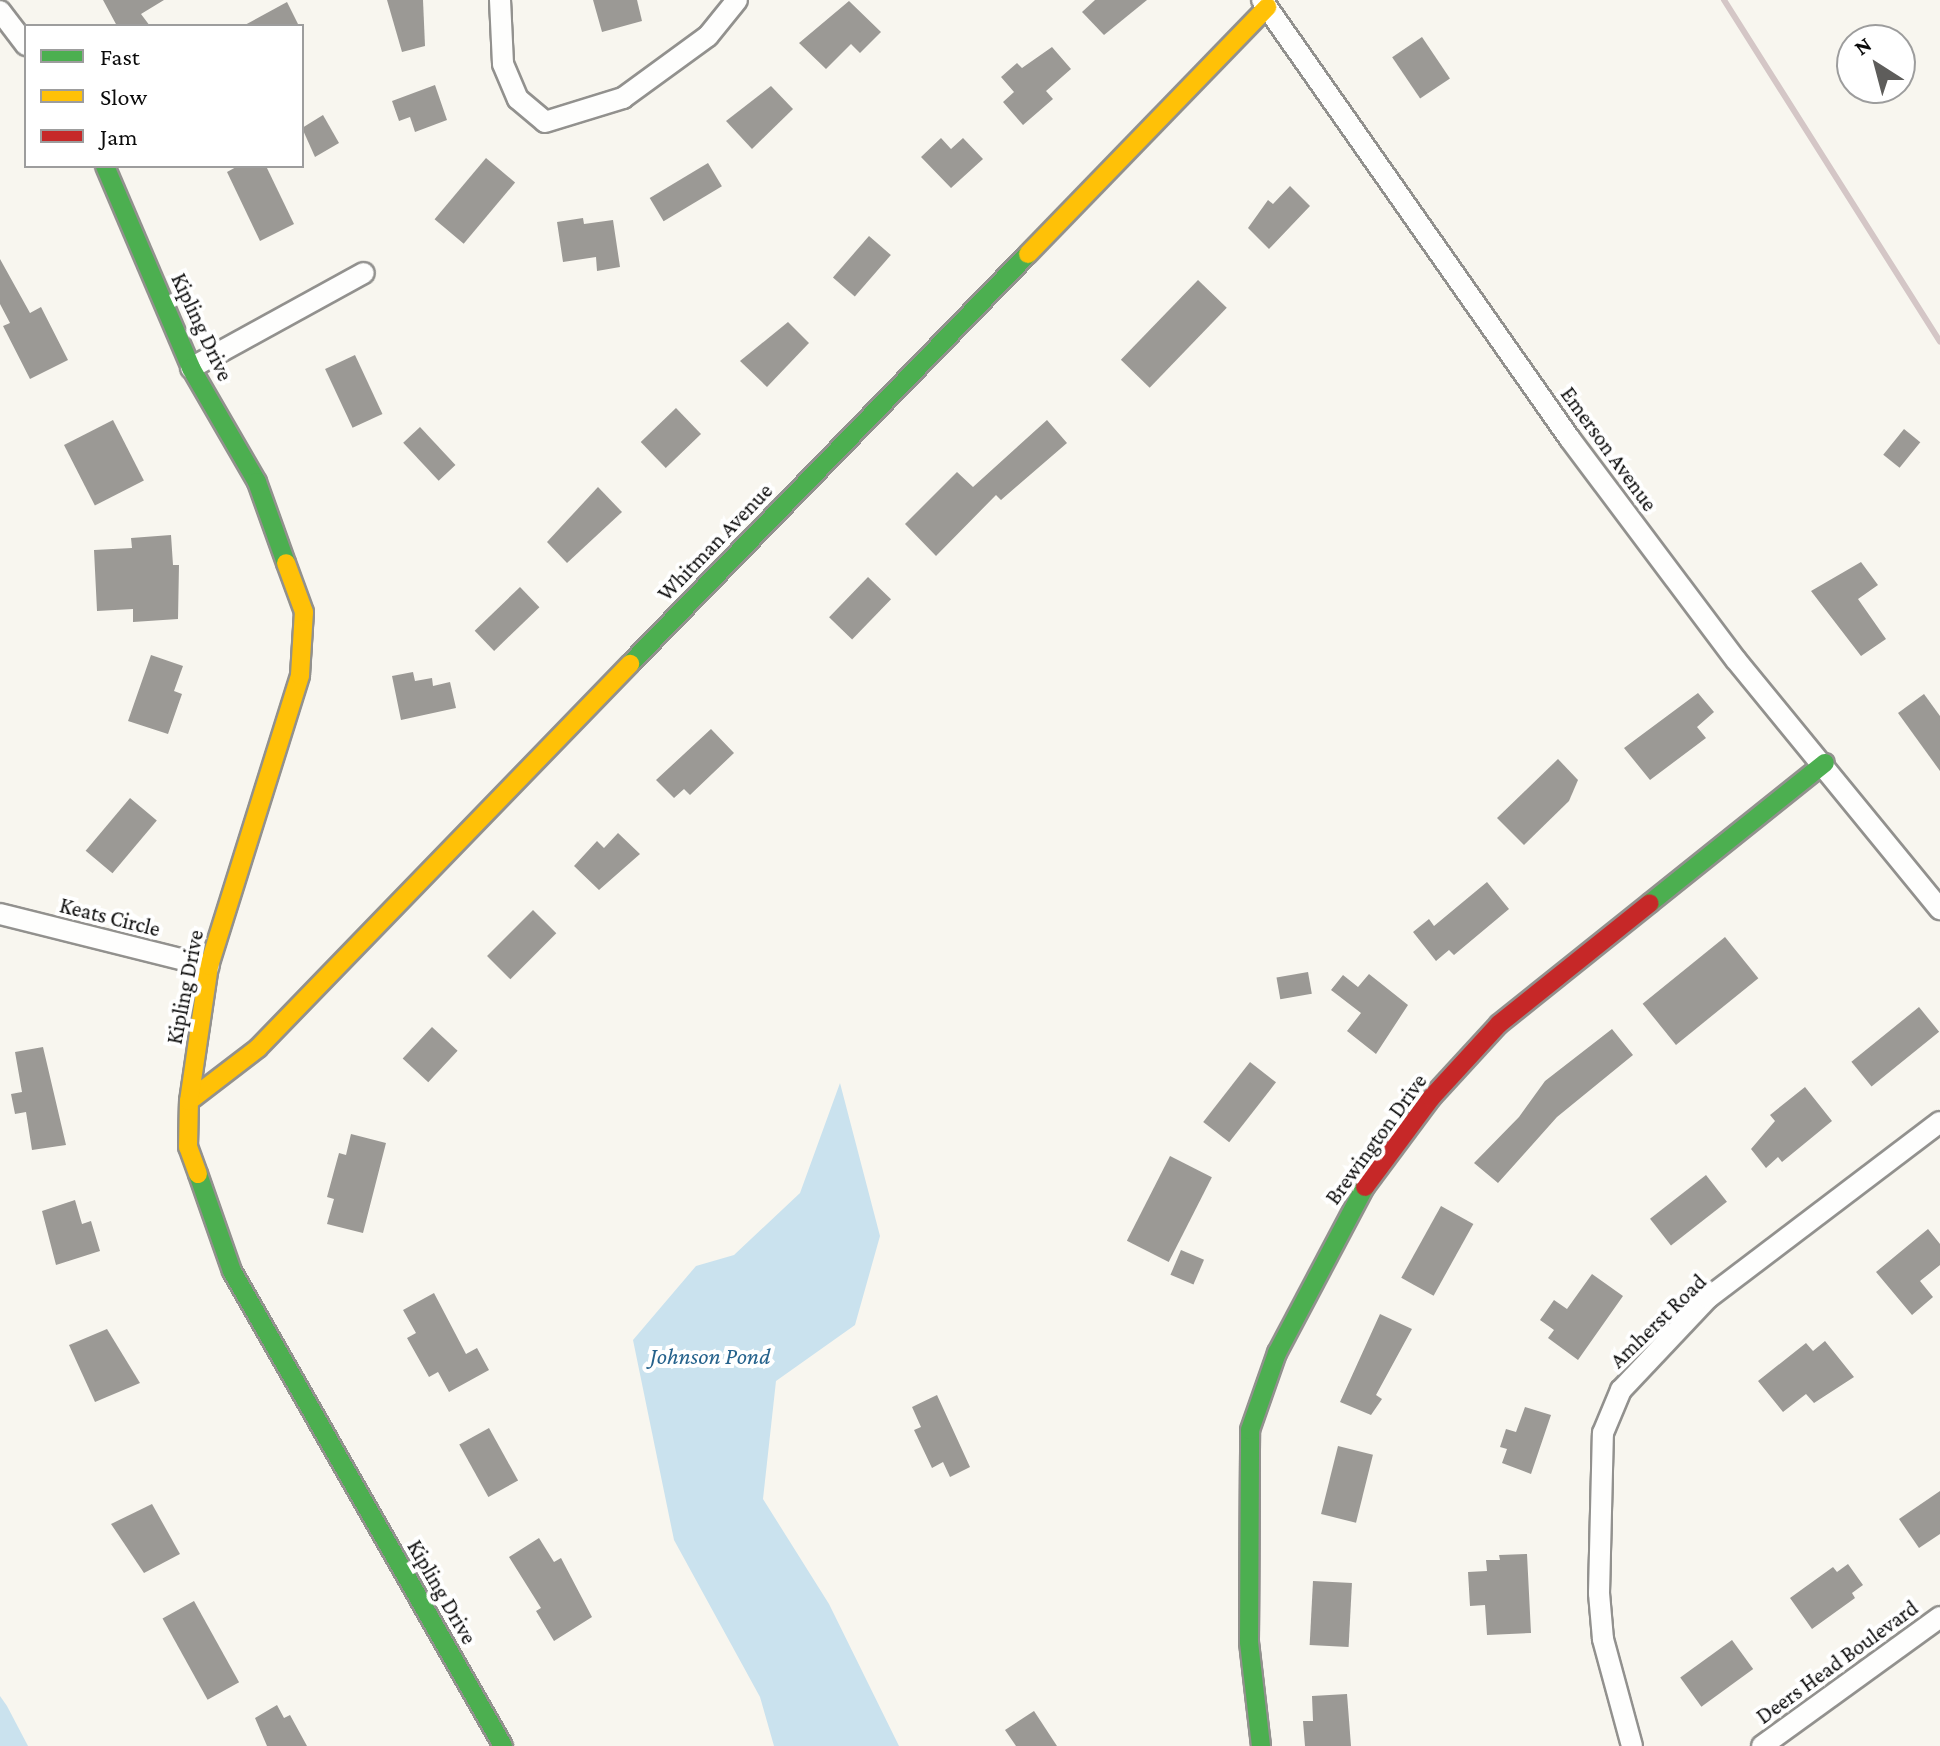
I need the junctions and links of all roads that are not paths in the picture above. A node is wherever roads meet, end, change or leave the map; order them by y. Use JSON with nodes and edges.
{"nodes":[{"id":1,"x":500,"y":0,"type":"edge"},
{"id":2,"x":737,"y":0,"type":"edge"},
{"id":3,"x":1265,"y":3,"type":"edge"},
{"id":4,"x":0,"y":11,"type":"edge"},
{"id":5,"x":24,"y":42,"type":"edge"},
{"id":6,"x":106,"y":168,"type":"edge"},
{"id":7,"x":364,"y":273,"type":"dead end"},
{"id":8,"x":191,"y":368,"type":"junction"},
{"id":9,"x":1825,"y":763,"type":"junction"},
{"id":10,"x":1940,"y":909,"type":"edge"},
{"id":11,"x":0,"y":914,"type":"edge"},
{"id":12,"x":209,"y":966,"type":"junction"},
{"id":13,"x":189,"y":1101,"type":"junction"},
{"id":14,"x":1940,"y":1122,"type":"edge"},
{"id":15,"x":1940,"y":1617,"type":"edge"},
{"id":16,"x":503,"y":1746,"type":"edge"},
{"id":17,"x":1261,"y":1746,"type":"edge"},
{"id":18,"x":1632,"y":1746,"type":"edge"},
{"id":19,"x":1762,"y":1746,"type":"edge"}],
"edges":[{"from":1,"to":2,"type":"street"},
{"from":3,"to":9,"type":"street","name":"Emerson Avenue"},
{"from":3,"to":13,"type":"street","name":"Whitman Avenue"},
{"from":4,"to":5,"type":"street"},
{"from":6,"to":8,"type":"street","name":"Kipling Drive"},
{"from":7,"to":8,"type":"street"},
{"from":8,"to":12,"type":"street","name":"Kipling Drive"},
{"from":9,"to":10,"type":"street","name":"Emerson Avenue"},
{"from":9,"to":17,"type":"street","name":"Brewington Drive"},
{"from":11,"to":12,"type":"street","name":"Keats Circle"},
{"from":12,"to":13,"type":"street","name":"Kipling Drive"},
{"from":13,"to":16,"type":"street","name":"Kipling Drive"},
{"from":14,"to":18,"type":"street","name":"Amherst Road"},
{"from":15,"to":19,"type":"street","name":"Deers Head Boulevard"}]}
